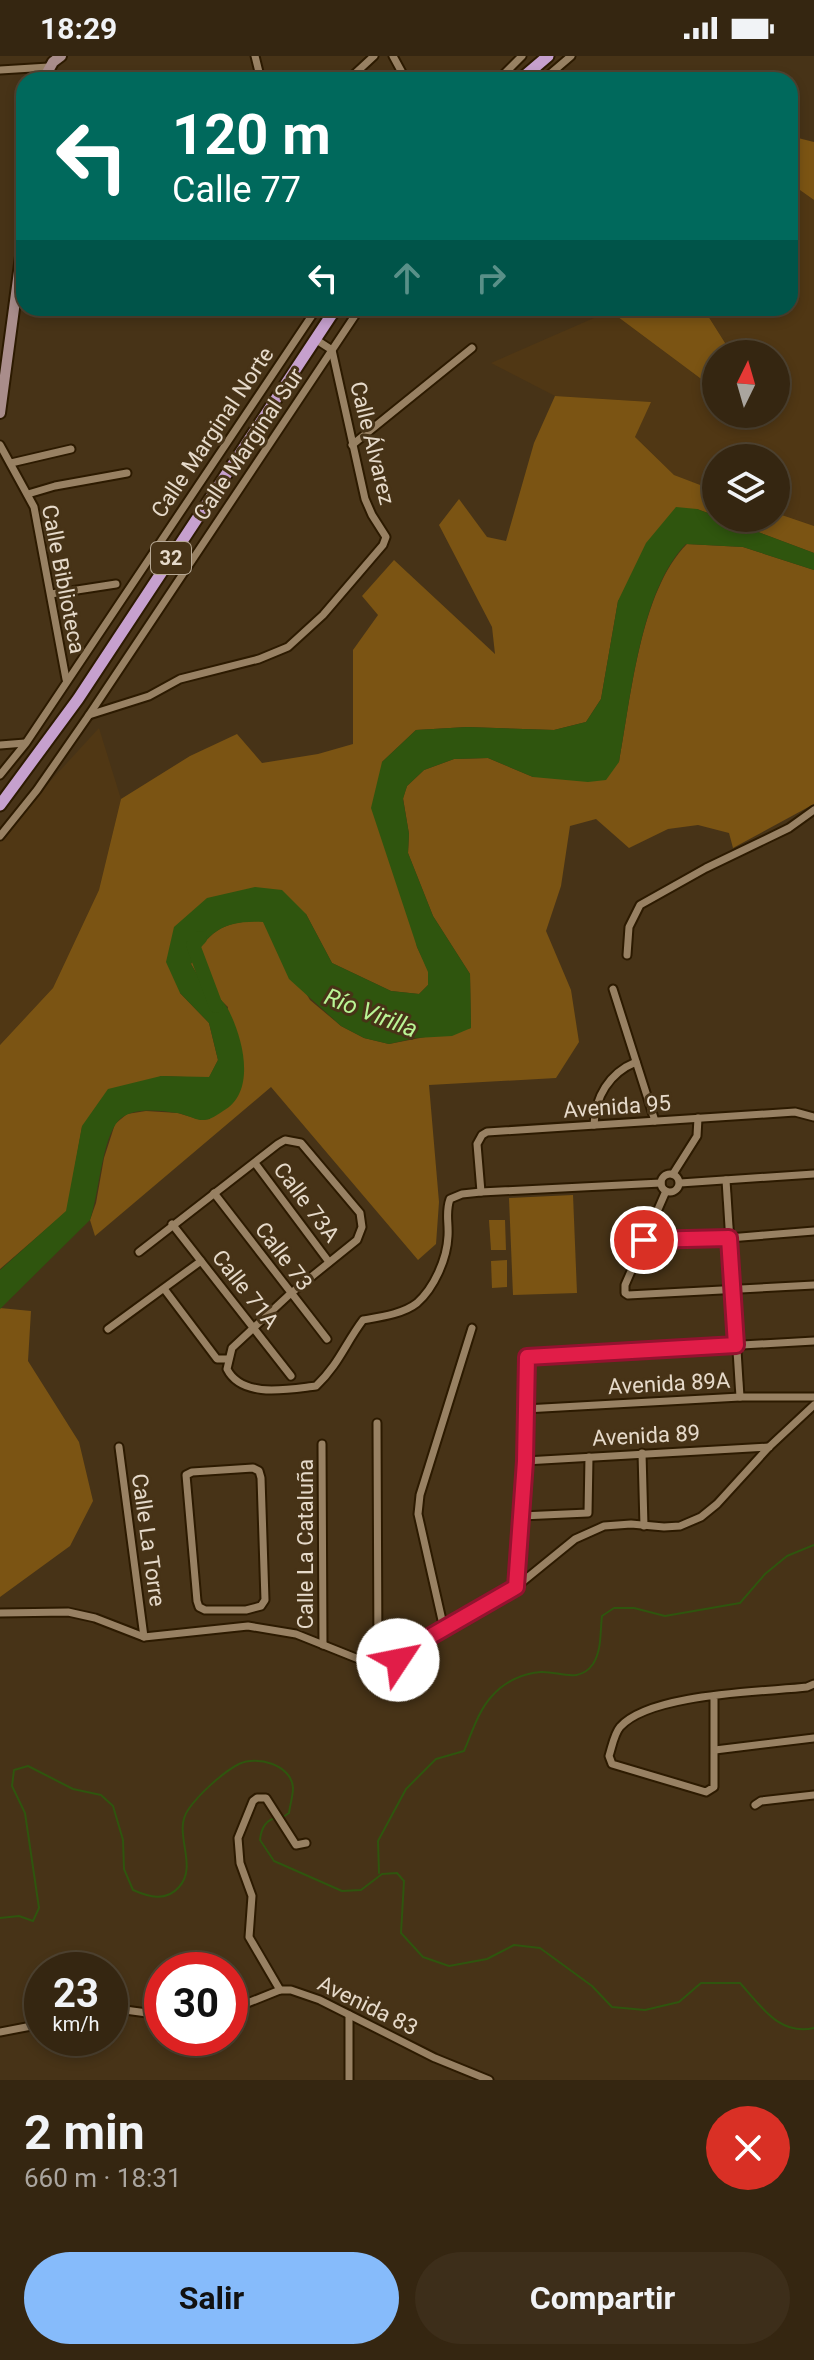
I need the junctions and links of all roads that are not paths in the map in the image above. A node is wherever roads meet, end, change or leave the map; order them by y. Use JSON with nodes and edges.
{"nodes":[{"id":1,"x":61,"y":56,"type":"edge"},
{"id":2,"x":374,"y":56,"type":"edge"},
{"id":3,"x":522,"y":56,"type":"edge"},
{"id":4,"x":548,"y":56,"type":"edge"},
{"id":5,"x":571,"y":56,"type":"edge"},
{"id":6,"x":49,"y":67,"type":"junction"},
{"id":7,"x":0,"y":70,"type":"edge"},
{"id":8,"x":47,"y":72,"type":"edge"},
{"id":9,"x":357,"y":72,"type":"edge"},
{"id":10,"x":506,"y":72,"type":"edge"},
{"id":11,"x":529,"y":72,"type":"edge"},
{"id":12,"x":552,"y":72,"type":"edge"},
{"id":13,"x":16,"y":294,"type":"edge"},
{"id":14,"x":312,"y":316,"type":"edge"},
{"id":15,"x":331,"y":316,"type":"edge"},
{"id":16,"x":355,"y":316,"type":"edge"},
{"id":17,"x":315,"y":339,"type":"junction"},
{"id":18,"x":472,"y":348,"type":"dead end"},
{"id":19,"x":332,"y":350,"type":"junction"},
{"id":20,"x":0,"y":413,"type":"edge"},
{"id":21,"x":0,"y":445,"type":"edge"},
{"id":22,"x":352,"y":445,"type":"junction"},
{"id":23,"x":71,"y":449,"type":"dead end"},
{"id":24,"x":11,"y":463,"type":"junction"},
{"id":25,"x":127,"y":473,"type":"dead end"},
{"id":26,"x":28,"y":494,"type":"junction"},
{"id":27,"x":116,"y":584,"type":"dead end"},
{"id":28,"x":51,"y":594,"type":"junction"},
{"id":29,"x":66,"y":680,"type":"junction"},
{"id":30,"x":89,"y":715,"type":"junction"},
{"id":31,"x":26,"y":743,"type":"junction"},
{"id":32,"x":0,"y":745,"type":"edge"},
{"id":33,"x":46,"y":745,"type":"junction"},
{"id":34,"x":59,"y":756,"type":"junction"},
{"id":35,"x":0,"y":775,"type":"edge"},
{"id":36,"x":0,"y":805,"type":"edge"},
{"id":37,"x":814,"y":810,"type":"edge"},
{"id":38,"x":0,"y":836,"type":"edge"},
{"id":39,"x":627,"y":955,"type":"dead end"},
{"id":40,"x":613,"y":989,"type":"dead end"},
{"id":41,"x":636,"y":1062,"type":"junction"},
{"id":42,"x":814,"y":1117,"type":"edge"},
{"id":43,"x":698,"y":1118,"type":"junction"},
{"id":44,"x":655,"y":1121,"type":"junction"},
{"id":45,"x":594,"y":1125,"type":"junction"},
{"id":46,"x":255,"y":1163,"type":"junction"},
{"id":47,"x":673,"y":1174,"type":"junction"},
{"id":48,"x":814,"y":1174,"type":"edge"},
{"id":49,"x":726,"y":1180,"type":"junction"},
{"id":50,"x":661,"y":1183,"type":"junction"},
{"id":51,"x":680,"y":1183,"type":"junction"},
{"id":52,"x":666,"y":1191,"type":"junction"},
{"id":53,"x":481,"y":1192,"type":"junction"},
{"id":54,"x":214,"y":1193,"type":"junction"},
{"id":55,"x":172,"y":1224,"type":"junction"},
{"id":56,"x":814,"y":1231,"type":"edge"},
{"id":57,"x":729,"y":1238,"type":"junction"},
{"id":58,"x":644,"y":1240,"type":"junction"},
{"id":59,"x":139,"y":1252,"type":"dead end"},
{"id":60,"x":201,"y":1261,"type":"junction"},
{"id":61,"x":329,"y":1262,"type":"junction"},
{"id":62,"x":814,"y":1285,"type":"edge"},
{"id":63,"x":165,"y":1290,"type":"junction"},
{"id":64,"x":733,"y":1292,"type":"junction"},
{"id":65,"x":290,"y":1294,"type":"junction"},
{"id":66,"x":472,"y":1328,"type":"dead end"},
{"id":67,"x":108,"y":1329,"type":"dead end"},
{"id":68,"x":254,"y":1330,"type":"junction"},
{"id":69,"x":327,"y":1339,"type":"dead end"},
{"id":70,"x":814,"y":1341,"type":"edge"},
{"id":71,"x":736,"y":1345,"type":"junction"},
{"id":72,"x":228,"y":1359,"type":"junction"},
{"id":73,"x":291,"y":1376,"type":"dead end"},
{"id":74,"x":740,"y":1397,"type":"junction"},
{"id":75,"x":814,"y":1397,"type":"edge"},
{"id":76,"x":814,"y":1405,"type":"edge"},
{"id":77,"x":525,"y":1409,"type":"junction"},
{"id":78,"x":377,"y":1423,"type":"dead end"},
{"id":79,"x":322,"y":1444,"type":"dead end"},
{"id":80,"x":119,"y":1447,"type":"dead end"},
{"id":81,"x":769,"y":1447,"type":"junction"},
{"id":82,"x":642,"y":1453,"type":"junction"},
{"id":83,"x":589,"y":1457,"type":"junction"},
{"id":84,"x":525,"y":1461,"type":"junction"},
{"id":85,"x":521,"y":1516,"type":"junction"},
{"id":86,"x":644,"y":1526,"type":"junction"},
{"id":87,"x":516,"y":1587,"type":"junction"},
{"id":88,"x":246,"y":1610,"type":"junction"},
{"id":89,"x":0,"y":1613,"type":"edge"},
{"id":90,"x":248,"y":1626,"type":"junction"},
{"id":91,"x":444,"y":1629,"type":"junction"},
{"id":92,"x":144,"y":1637,"type":"junction"},
{"id":93,"x":323,"y":1645,"type":"junction"},
{"id":94,"x":378,"y":1659,"type":"junction"},
{"id":95,"x":814,"y":1684,"type":"edge"},
{"id":96,"x":714,"y":1697,"type":"junction"},
{"id":97,"x":814,"y":1738,"type":"edge"},
{"id":98,"x":715,"y":1750,"type":"junction"},
{"id":99,"x":814,"y":1795,"type":"edge"},
{"id":100,"x":755,"y":1805,"type":"dead end"},
{"id":101,"x":306,"y":1843,"type":"dead end"},
{"id":102,"x":280,"y":1990,"type":"junction"},
{"id":103,"x":248,"y":2003,"type":"edge"},
{"id":104,"x":349,"y":2015,"type":"junction"},
{"id":105,"x":24,"y":2027,"type":"edge"},
{"id":106,"x":0,"y":2032,"type":"edge"},
{"id":107,"x":484,"y":2079,"type":"edge"},
{"id":108,"x":349,"y":2080,"type":"edge"}],
"edges":[{"from":1,"to":6,"type":"main road"},
{"from":2,"to":9,"type":"street"},
{"from":3,"to":10,"type":"street"},
{"from":4,"to":11,"type":"highway"},
{"from":5,"to":12,"type":"street"},
{"from":6,"to":7,"type":"street"},
{"from":6,"to":8,"type":"main road"},
{"from":13,"to":20,"type":"main road"},
{"from":14,"to":29,"type":"street","name":"Calle Marginal Norte"},
{"from":15,"to":17,"type":"highway","number":"32"},
{"from":16,"to":19,"type":"street","name":"Calle Marginal Sur"},
{"from":17,"to":19,"type":"street"},
{"from":17,"to":33,"type":"highway","number":"32"},
{"from":18,"to":22,"type":"street"},
{"from":19,"to":22,"type":"street","name":"Calle Álvarez"},
{"from":19,"to":30,"type":"street","name":"Calle Marginal Sur"},
{"from":21,"to":24,"type":"street","name":"Calle Biblioteca"},
{"from":22,"to":30,"type":"street","name":"Calle Álvarez"},
{"from":23,"to":24,"type":"street"},
{"from":24,"to":26,"type":"street","name":"Calle Biblioteca"},
{"from":25,"to":26,"type":"street"},
{"from":26,"to":28,"type":"street","name":"Calle Biblioteca"},
{"from":27,"to":28,"type":"street"},
{"from":28,"to":29,"type":"street","name":"Calle Biblioteca"},
{"from":29,"to":31,"type":"street","name":"Calle Marginal Norte"},
{"from":30,"to":34,"type":"street","name":"Calle Marginal Sur"},
{"from":31,"to":32,"type":"street"},
{"from":31,"to":35,"type":"street","name":"Calle Marginal Norte"},
{"from":33,"to":34,"type":"street"},
{"from":33,"to":36,"type":"highway","number":"32"},
{"from":34,"to":38,"type":"street","name":"Calle Marginal Sur"},
{"from":37,"to":39,"type":"street"},
{"from":40,"to":41,"type":"street"},
{"from":41,"to":44,"type":"street"},
{"from":41,"to":45,"type":"street"},
{"from":42,"to":43,"type":"street","name":"Avenida 95"},
{"from":43,"to":44,"type":"street","name":"Avenida 95"},
{"from":43,"to":47,"type":"street"},
{"from":44,"to":45,"type":"street","name":"Avenida 95"},
{"from":45,"to":53,"type":"street","name":"Avenida 95"},
{"from":46,"to":54,"type":"street"},
{"from":46,"to":61,"type":"street","name":"Calle 73A"},
{"from":46,"to":61,"type":"street"},
{"from":47,"to":50,"type":"street"},
{"from":47,"to":51,"type":"street"},
{"from":48,"to":49,"type":"street"},
{"from":49,"to":51,"type":"street"},
{"from":49,"to":57,"type":"street"},
{"from":50,"to":52,"type":"street"},
{"from":50,"to":53,"type":"street"},
{"from":51,"to":52,"type":"street"},
{"from":52,"to":58,"type":"street"},
{"from":53,"to":72,"type":"street"},
{"from":54,"to":55,"type":"street"},
{"from":54,"to":65,"type":"street","name":"Calle 73"},
{"from":55,"to":59,"type":"street"},
{"from":55,"to":60,"type":"street","name":"Calle 71A"},
{"from":56,"to":57,"type":"street"},
{"from":57,"to":58,"type":"street"},
{"from":57,"to":64,"type":"street"},
{"from":58,"to":64,"type":"street"},
{"from":60,"to":63,"type":"street"},
{"from":60,"to":68,"type":"street","name":"Calle 71A"},
{"from":61,"to":65,"type":"street"},
{"from":62,"to":64,"type":"street"},
{"from":63,"to":67,"type":"street"},
{"from":63,"to":72,"type":"street"},
{"from":64,"to":71,"type":"street"},
{"from":65,"to":68,"type":"street"},
{"from":65,"to":69,"type":"street","name":"Calle 73"},
{"from":66,"to":91,"type":"street"},
{"from":68,"to":72,"type":"street"},
{"from":68,"to":73,"type":"street","name":"Calle 71A"},
{"from":70,"to":71,"type":"street"},
{"from":71,"to":74,"type":"street"},
{"from":71,"to":77,"type":"street"},
{"from":74,"to":75,"type":"street","name":"Avenida 89A"},
{"from":74,"to":77,"type":"street","name":"Avenida 89A"},
{"from":76,"to":81,"type":"street"},
{"from":77,"to":84,"type":"street"},
{"from":78,"to":94,"type":"street"},
{"from":79,"to":93,"type":"street","name":"Calle La Cataluña"},
{"from":80,"to":92,"type":"street","name":"Calle La Torre"},
{"from":81,"to":82,"type":"street","name":"Avenida 89"},
{"from":81,"to":86,"type":"street"},
{"from":82,"to":83,"type":"street","name":"Avenida 89"},
{"from":82,"to":86,"type":"street"},
{"from":83,"to":84,"type":"street","name":"Avenida 89"},
{"from":83,"to":85,"type":"street"},
{"from":84,"to":85,"type":"street"},
{"from":85,"to":87,"type":"street"},
{"from":86,"to":87,"type":"street"},
{"from":87,"to":91,"type":"street"},
{"from":88,"to":88,"type":"street"},
{"from":88,"to":90,"type":"street"},
{"from":89,"to":92,"type":"street"},
{"from":90,"to":92,"type":"street"},
{"from":90,"to":93,"type":"street"},
{"from":91,"to":94,"type":"street"},
{"from":93,"to":94,"type":"street"},
{"from":95,"to":96,"type":"street"},
{"from":96,"to":98,"type":"street"},
{"from":96,"to":98,"type":"street"},
{"from":97,"to":98,"type":"street"},
{"from":99,"to":100,"type":"street"},
{"from":101,"to":102,"type":"street"},
{"from":102,"to":103,"type":"street"},
{"from":102,"to":104,"type":"street","name":"Avenida 83"},
{"from":104,"to":107,"type":"street","name":"Avenida 83"},
{"from":104,"to":108,"type":"street"},
{"from":105,"to":106,"type":"street"}]}
